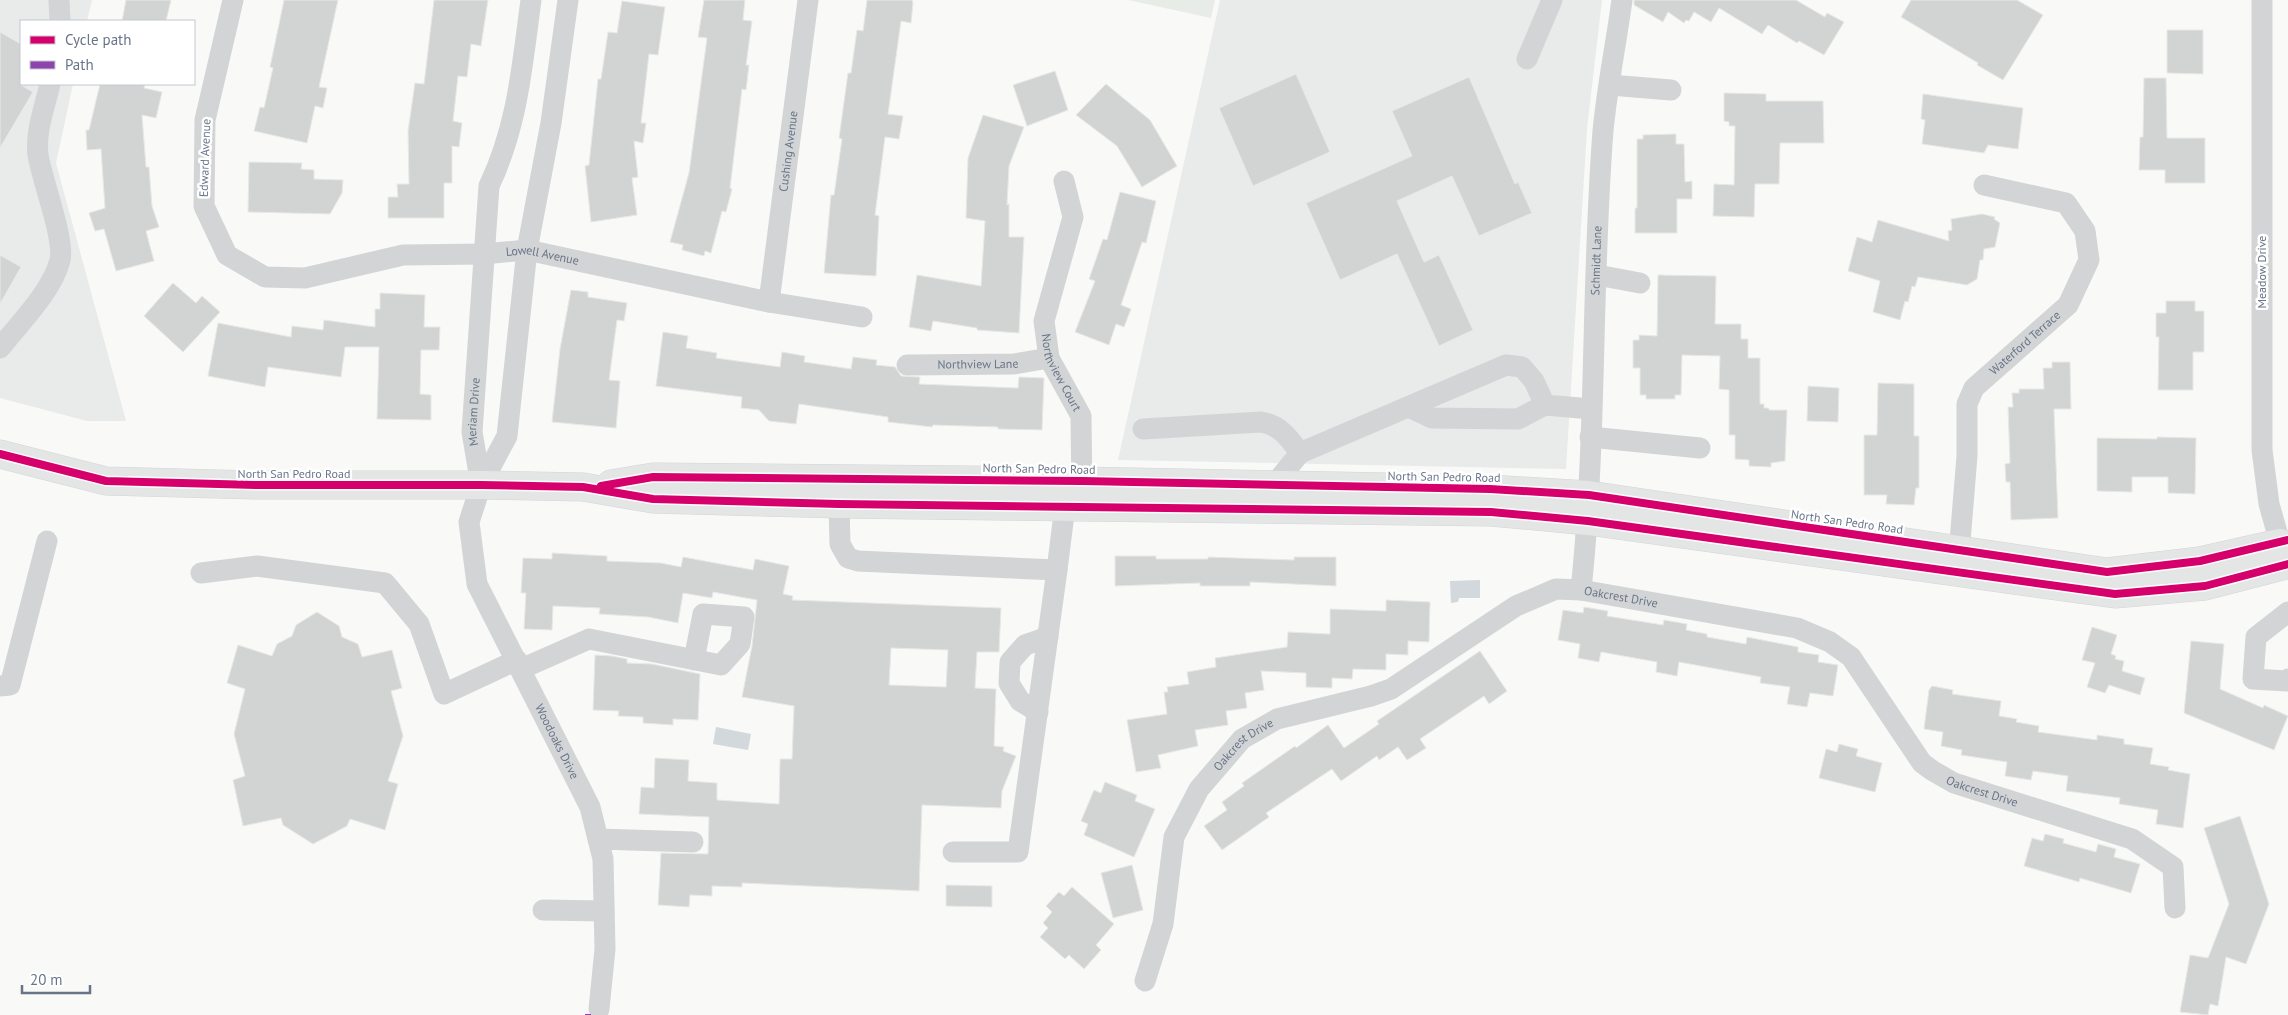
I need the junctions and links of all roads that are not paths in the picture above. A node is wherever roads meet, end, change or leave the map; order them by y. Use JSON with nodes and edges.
{"nodes":[{"id":1,"x":59,"y":0,"type":"edge"},
{"id":2,"x":232,"y":0,"type":"edge"},
{"id":3,"x":531,"y":0,"type":"edge"},
{"id":4,"x":568,"y":0,"type":"edge"},
{"id":5,"x":808,"y":0,"type":"edge"},
{"id":6,"x":1552,"y":0,"type":"edge"},
{"id":7,"x":1622,"y":0,"type":"edge"},
{"id":8,"x":2262,"y":0,"type":"edge"},
{"id":9,"x":60,"y":20,"type":"edge"},
{"id":10,"x":1527,"y":58,"type":"dead end"},
{"id":11,"x":50,"y":85,"type":"edge"},
{"id":12,"x":1610,"y":85,"type":"junction"},
{"id":13,"x":1671,"y":90,"type":"dead end"},
{"id":14,"x":1064,"y":180,"type":"dead end"},
{"id":15,"x":1984,"y":185,"type":"dead end"},
{"id":16,"x":527,"y":250,"type":"junction"},
{"id":17,"x":227,"y":254,"type":"joint"},
{"id":18,"x":483,"y":254,"type":"junction"},
{"id":19,"x":1597,"y":275,"type":"junction"},
{"id":20,"x":1640,"y":283,"type":"dead end"},
{"id":21,"x":769,"y":302,"type":"junction"},
{"id":22,"x":862,"y":317,"type":"dead end"},
{"id":23,"x":0,"y":348,"type":"edge"},
{"id":24,"x":1049,"y":358,"type":"junction"},
{"id":25,"x":907,"y":365,"type":"dead end"},
{"id":26,"x":1545,"y":405,"type":"junction"},
{"id":27,"x":1410,"y":407,"type":"junction"},
{"id":28,"x":1591,"y":409,"type":"junction"},
{"id":29,"x":1143,"y":430,"type":"dead end"},
{"id":30,"x":1590,"y":437,"type":"junction"},
{"id":31,"x":1700,"y":448,"type":"dead end"},
{"id":32,"x":1300,"y":452,"type":"junction"},
{"id":33,"x":0,"y":454,"type":"edge"},
{"id":34,"x":482,"y":485,"type":"junction"},
{"id":35,"x":1274,"y":485,"type":"junction"},
{"id":36,"x":591,"y":488,"type":"junction"},
{"id":37,"x":1076,"y":498,"type":"junction"},
{"id":38,"x":839,"y":504,"type":"junction"},
{"id":39,"x":1589,"y":508,"type":"junction"},
{"id":40,"x":47,"y":541,"type":"dead end"},
{"id":41,"x":2286,"y":556,"type":"edge"},
{"id":42,"x":1959,"y":562,"type":"junction"},
{"id":43,"x":1057,"y":570,"type":"junction"},
{"id":44,"x":201,"y":573,"type":"dead end"},
{"id":45,"x":1581,"y":590,"type":"junction"},
{"id":46,"x":2288,"y":612,"type":"edge"},
{"id":47,"x":1048,"y":637,"type":"junction"},
{"id":48,"x":694,"y":660,"type":"dead end"},
{"id":49,"x":519,"y":664,"type":"junction"},
{"id":50,"x":2288,"y":679,"type":"edge"},
{"id":51,"x":0,"y":686,"type":"edge"},
{"id":52,"x":1038,"y":712,"type":"junction"},
{"id":53,"x":598,"y":839,"type":"junction"},
{"id":54,"x":693,"y":842,"type":"dead end"},
{"id":55,"x":953,"y":852,"type":"dead end"},
{"id":56,"x":2175,"y":908,"type":"dead end"},
{"id":57,"x":543,"y":910,"type":"dead end"},
{"id":58,"x":604,"y":911,"type":"junction"},
{"id":59,"x":1145,"y":981,"type":"dead end"},
{"id":60,"x":599,"y":1009,"type":"dead end"}],
"edges":[{"from":1,"to":9,"type":"street"},
{"from":2,"to":17,"type":"street","name":"Edward Avenue"},
{"from":3,"to":18,"type":"street","name":"Meriam Drive"},
{"from":4,"to":16,"type":"street","name":"Meriam Drive"},
{"from":5,"to":21,"type":"street","name":"Cushing Avenue"},
{"from":6,"to":10,"type":"street"},
{"from":7,"to":12,"type":"street","name":"Schmidt Lane"},
{"from":8,"to":41,"type":"street","name":"Meadow Drive"},
{"from":11,"to":23,"type":"street"},
{"from":12,"to":13,"type":"street"},
{"from":12,"to":19,"type":"street","name":"Schmidt Lane"},
{"from":14,"to":24,"type":"street","name":"Northview Court"},
{"from":15,"to":42,"type":"street","name":"Waterford Terrace"},
{"from":16,"to":18,"type":"street","name":"Lowell Avenue"},
{"from":16,"to":21,"type":"street","name":"Lowell Avenue"},
{"from":16,"to":34,"type":"street","name":"Meriam Drive"},
{"from":17,"to":18,"type":"street","name":"Lowell Avenue"},
{"from":18,"to":34,"type":"street","name":"Meriam Drive"},
{"from":19,"to":20,"type":"street"},
{"from":19,"to":28,"type":"street","name":"Schmidt Lane"},
{"from":21,"to":22,"type":"street","name":"Lowell Avenue"},
{"from":24,"to":25,"type":"street","name":"Northview Lane"},
{"from":24,"to":37,"type":"street","name":"Northview Court"},
{"from":26,"to":27,"type":"street"},
{"from":26,"to":27,"type":"street"},
{"from":26,"to":28,"type":"street"},
{"from":27,"to":32,"type":"street"},
{"from":28,"to":30,"type":"street","name":"Schmidt Lane"},
{"from":29,"to":32,"type":"street"},
{"from":30,"to":31,"type":"street"},
{"from":30,"to":39,"type":"street","name":"Schmidt Lane"},
{"from":32,"to":35,"type":"street"},
{"from":33,"to":34,"type":"main road","name":"North San Pedro Road"},
{"from":34,"to":36,"type":"main road","name":"North San Pedro Road"},
{"from":34,"to":49,"type":"street","name":"Woodoaks Drive"},
{"from":35,"to":37,"type":"main road","name":"North San Pedro Road"},
{"from":35,"to":39,"type":"main road","name":"North San Pedro Road"},
{"from":36,"to":37,"type":"main road","name":"North San Pedro Road"},
{"from":36,"to":38,"type":"main road","name":"North San Pedro Road"},
{"from":37,"to":38,"type":"main road","name":"North San Pedro Road"},
{"from":37,"to":39,"type":"main road","name":"North San Pedro Road"},
{"from":37,"to":43,"type":"street","name":"Northview Court"},
{"from":38,"to":43,"type":"street"},
{"from":39,"to":42,"type":"main road","name":"North San Pedro Road"},
{"from":39,"to":45,"type":"street","name":"Schmidt Lane"},
{"from":40,"to":51,"type":"street"},
{"from":41,"to":42,"type":"main road","name":"North San Pedro Road"},
{"from":43,"to":47,"type":"street","name":"Northview Court"},
{"from":44,"to":49,"type":"street"},
{"from":45,"to":56,"type":"street","name":"Oakcrest Drive"},
{"from":45,"to":59,"type":"street","name":"Oakcrest Drive"},
{"from":46,"to":50,"type":"street"},
{"from":47,"to":52,"type":"street","name":"Northview Court"},
{"from":47,"to":52,"type":"street"},
{"from":48,"to":49,"type":"street"},
{"from":49,"to":53,"type":"street","name":"Woodoaks Drive"},
{"from":52,"to":55,"type":"street","name":"Northview Court"},
{"from":53,"to":54,"type":"street"},
{"from":53,"to":58,"type":"street","name":"Woodoaks Drive"},
{"from":57,"to":58,"type":"street"},
{"from":58,"to":60,"type":"street","name":"Woodoaks Drive"}]}
